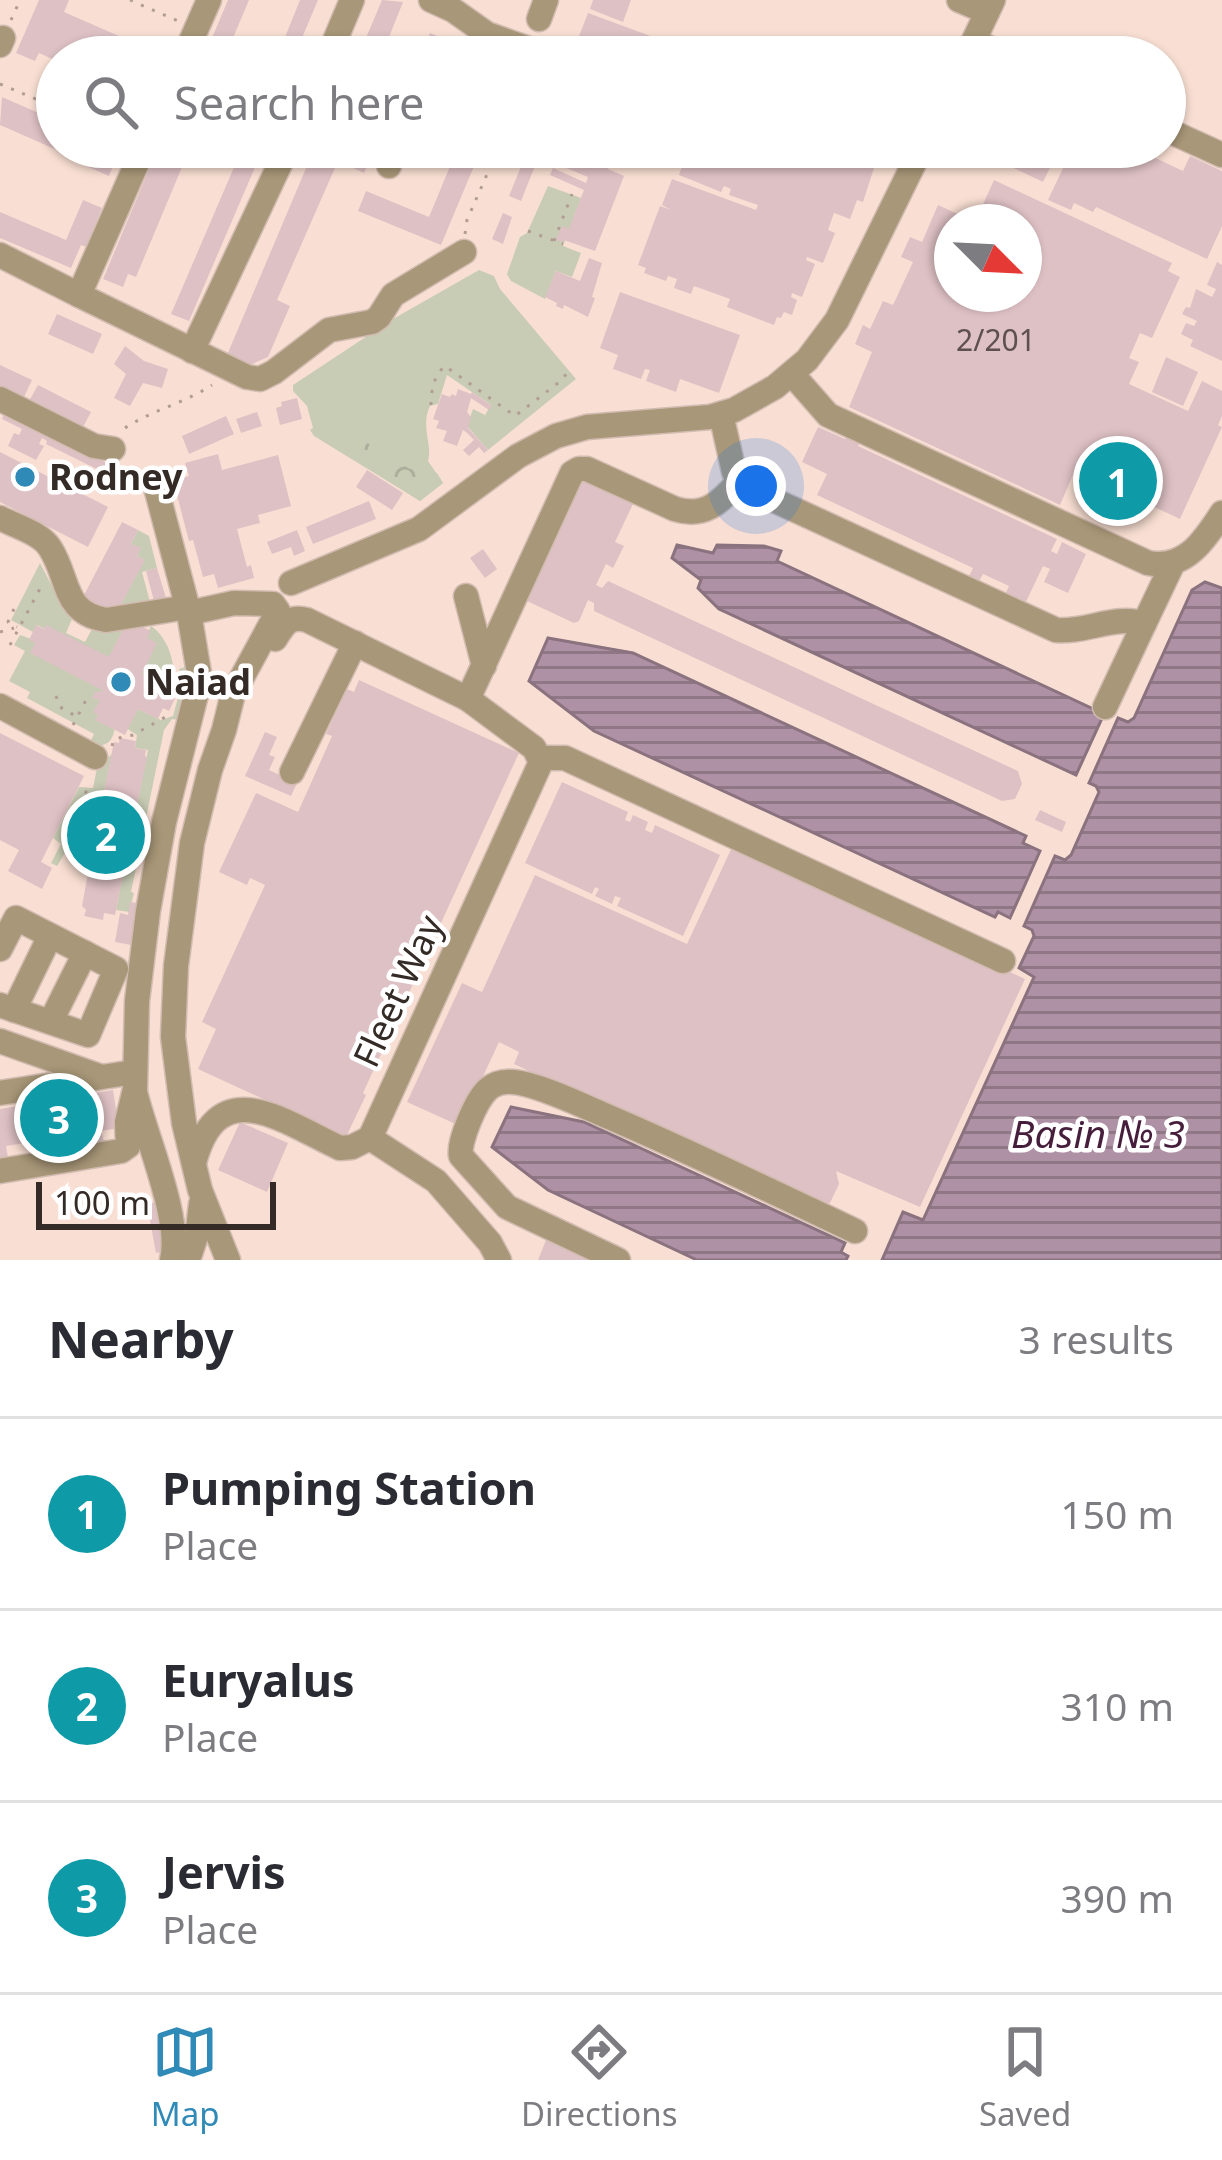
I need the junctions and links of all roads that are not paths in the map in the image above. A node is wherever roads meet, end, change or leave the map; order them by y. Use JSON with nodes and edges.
{"nodes":[{"id":1,"x":209,"y":0,"type":"edge"},
{"id":2,"x":352,"y":0,"type":"edge"},
{"id":3,"x":431,"y":0,"type":"edge"},
{"id":4,"x":959,"y":0,"type":"edge"},
{"id":5,"x":990,"y":6,"type":"edge"},
{"id":6,"x":193,"y":36,"type":"edge"},
{"id":7,"x":337,"y":36,"type":"edge"},
{"id":8,"x":494,"y":36,"type":"edge"},
{"id":9,"x":976,"y":36,"type":"edge"},
{"id":10,"x":1186,"y":139,"type":"edge"},
{"id":11,"x":1222,"y":155,"type":"edge"},
{"id":12,"x":135,"y":168,"type":"edge"},
{"id":13,"x":278,"y":168,"type":"edge"},
{"id":14,"x":912,"y":168,"type":"edge"},
{"id":15,"x":464,"y":252,"type":"road end"},
{"id":16,"x":0,"y":255,"type":"edge"},
{"id":17,"x":79,"y":295,"type":"junction"},
{"id":18,"x":192,"y":351,"type":"junction"},
{"id":19,"x":792,"y":374,"type":"junction"},
{"id":20,"x":0,"y":399,"type":"edge"},
{"id":21,"x":721,"y":414,"type":"junction"},
{"id":22,"x":119,"y":446,"type":"road end"},
{"id":23,"x":154,"y":480,"type":"dead end"},
{"id":24,"x":738,"y":482,"type":"junction"},
{"id":25,"x":1222,"y":513,"type":"edge"},
{"id":26,"x":0,"y":518,"type":"edge"},
{"id":27,"x":1211,"y":551,"type":"edge"},
{"id":28,"x":1173,"y":563,"type":"junction"},
{"id":29,"x":466,"y":596,"type":"dead end"},
{"id":30,"x":293,"y":599,"type":"junction"},
{"id":31,"x":188,"y":610,"type":"junction"},
{"id":32,"x":1144,"y":624,"type":"junction"},
{"id":33,"x":349,"y":641,"type":"junction"},
{"id":34,"x":484,"y":666,"type":"junction"},
{"id":35,"x":469,"y":699,"type":"junction"},
{"id":36,"x":0,"y":706,"type":"edge"},
{"id":37,"x":1105,"y":707,"type":"dead end"},
{"id":38,"x":103,"y":753,"type":"road end"},
{"id":39,"x":541,"y":758,"type":"junction"},
{"id":40,"x":292,"y":772,"type":"dead end"},
{"id":41,"x":50,"y":936,"type":"junction"},
{"id":42,"x":0,"y":949,"type":"edge"},
{"id":43,"x":85,"y":953,"type":"junction"},
{"id":44,"x":1003,"y":961,"type":"dead end"},
{"id":45,"x":7,"y":1008,"type":"edge"},
{"id":46,"x":51,"y":1021,"type":"junction"},
{"id":47,"x":0,"y":1041,"type":"edge"},
{"id":48,"x":107,"y":1077,"type":"junction"},
{"id":49,"x":135,"y":1081,"type":"junction"},
{"id":50,"x":0,"y":1093,"type":"edge"},
{"id":51,"x":370,"y":1138,"type":"junction"},
{"id":52,"x":0,"y":1171,"type":"edge"},
{"id":53,"x":197,"y":1178,"type":"junction"},
{"id":54,"x":500,"y":1200,"type":"junction"},
{"id":55,"x":473,"y":1224,"type":"junction"},
{"id":56,"x":856,"y":1231,"type":"dead end"},
{"id":57,"x":172,"y":1260,"type":"edge"},
{"id":58,"x":188,"y":1260,"type":"edge"},
{"id":59,"x":228,"y":1260,"type":"edge"},
{"id":60,"x":499,"y":1260,"type":"edge"},
{"id":61,"x":618,"y":1260,"type":"edge"}],
"edges":[{"from":1,"to":6,"type":"street"},
{"from":2,"to":7,"type":"street"},
{"from":3,"to":8,"type":"street"},
{"from":4,"to":5,"type":"street"},
{"from":5,"to":9,"type":"street"},
{"from":10,"to":11,"type":"street"},
{"from":12,"to":17,"type":"street"},
{"from":13,"to":18,"type":"street"},
{"from":14,"to":19,"type":"street"},
{"from":15,"to":18,"type":"street"},
{"from":16,"to":17,"type":"street"},
{"from":17,"to":18,"type":"street"},
{"from":19,"to":21,"type":"street"},
{"from":19,"to":28,"type":"street"},
{"from":20,"to":22,"type":"street"},
{"from":21,"to":24,"type":"street"},
{"from":21,"to":30,"type":"street"},
{"from":23,"to":31,"type":"street"},
{"from":24,"to":32,"type":"street"},
{"from":24,"to":34,"type":"street"},
{"from":25,"to":27,"type":"street"},
{"from":26,"to":31,"type":"street"},
{"from":27,"to":28,"type":"street"},
{"from":28,"to":32,"type":"street"},
{"from":29,"to":34,"type":"street"},
{"from":30,"to":31,"type":"street"},
{"from":30,"to":33,"type":"street"},
{"from":30,"to":53,"type":"street"},
{"from":31,"to":49,"type":"street"},
{"from":32,"to":37,"type":"street"},
{"from":33,"to":35,"type":"street"},
{"from":33,"to":40,"type":"street"},
{"from":34,"to":35,"type":"street"},
{"from":35,"to":39,"type":"street"},
{"from":36,"to":38,"type":"street"},
{"from":39,"to":44,"type":"street"},
{"from":39,"to":51,"type":"street","name":"Fleet Way"},
{"from":41,"to":42,"type":"street"},
{"from":41,"to":43,"type":"street"},
{"from":41,"to":45,"type":"street"},
{"from":43,"to":46,"type":"street"},
{"from":43,"to":46,"type":"street"},
{"from":45,"to":46,"type":"street"},
{"from":47,"to":48,"type":"street"},
{"from":48,"to":49,"type":"street"},
{"from":48,"to":50,"type":"street"},
{"from":49,"to":52,"type":"street"},
{"from":49,"to":57,"type":"street"},
{"from":51,"to":53,"type":"street"},
{"from":51,"to":55,"type":"street"},
{"from":53,"to":58,"type":"street"},
{"from":53,"to":59,"type":"street"},
{"from":54,"to":55,"type":"street"},
{"from":54,"to":56,"type":"street"},
{"from":54,"to":61,"type":"street"},
{"from":55,"to":60,"type":"street"}]}
